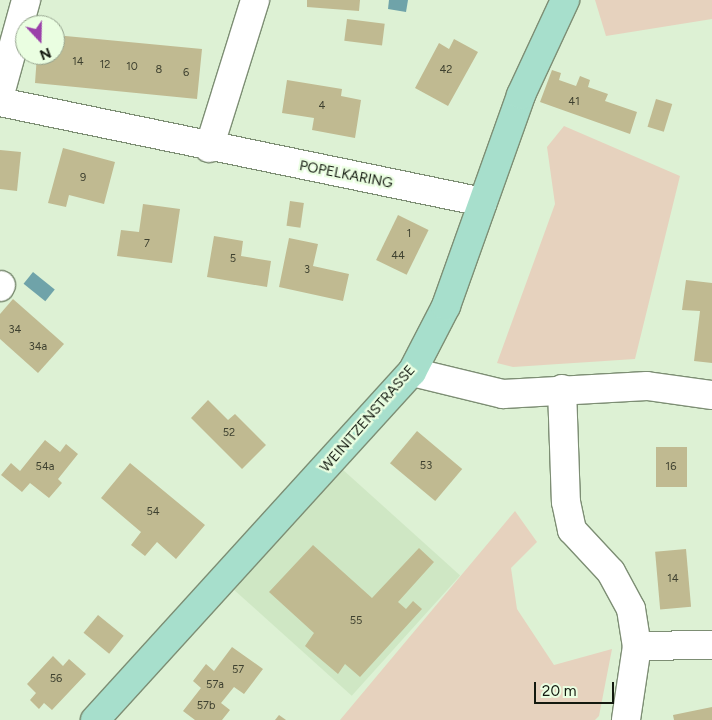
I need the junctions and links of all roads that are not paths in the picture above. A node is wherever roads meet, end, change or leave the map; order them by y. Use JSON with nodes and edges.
{"nodes":[{"id":1,"x":26,"y":0,"type":"edge"},
{"id":2,"x":255,"y":0,"type":"edge"},
{"id":3,"x":564,"y":0,"type":"edge"},
{"id":4,"x":0,"y":94,"type":"edge"},
{"id":5,"x":0,"y":102,"type":"edge"},
{"id":6,"x":210,"y":148,"type":"junction"},
{"id":7,"x":483,"y":202,"type":"junction"},
{"id":8,"x":412,"y":372,"type":"junction"},
{"id":9,"x":562,"y":389,"type":"junction"},
{"id":10,"x":712,"y":394,"type":"edge"},
{"id":11,"x":712,"y":645,"type":"edge"},
{"id":12,"x":636,"y":646,"type":"junction"},
{"id":13,"x":95,"y":720,"type":"edge"},
{"id":14,"x":626,"y":720,"type":"edge"}],
"edges":[{"from":1,"to":4,"type":"street"},
{"from":2,"to":6,"type":"street"},
{"from":3,"to":7,"type":"main road","name":"WEINITZENSTRASSE"},
{"from":5,"to":6,"type":"street","name":"POPELKARING"},
{"from":6,"to":7,"type":"street","name":"POPELKARING"},
{"from":7,"to":8,"type":"main road","name":"WEINITZENSTRASSE"},
{"from":8,"to":9,"type":"street"},
{"from":8,"to":13,"type":"main road","name":"WEINITZENSTRASSE"},
{"from":9,"to":10,"type":"street"},
{"from":9,"to":12,"type":"street"},
{"from":11,"to":12,"type":"street"},
{"from":12,"to":14,"type":"street"}]}
